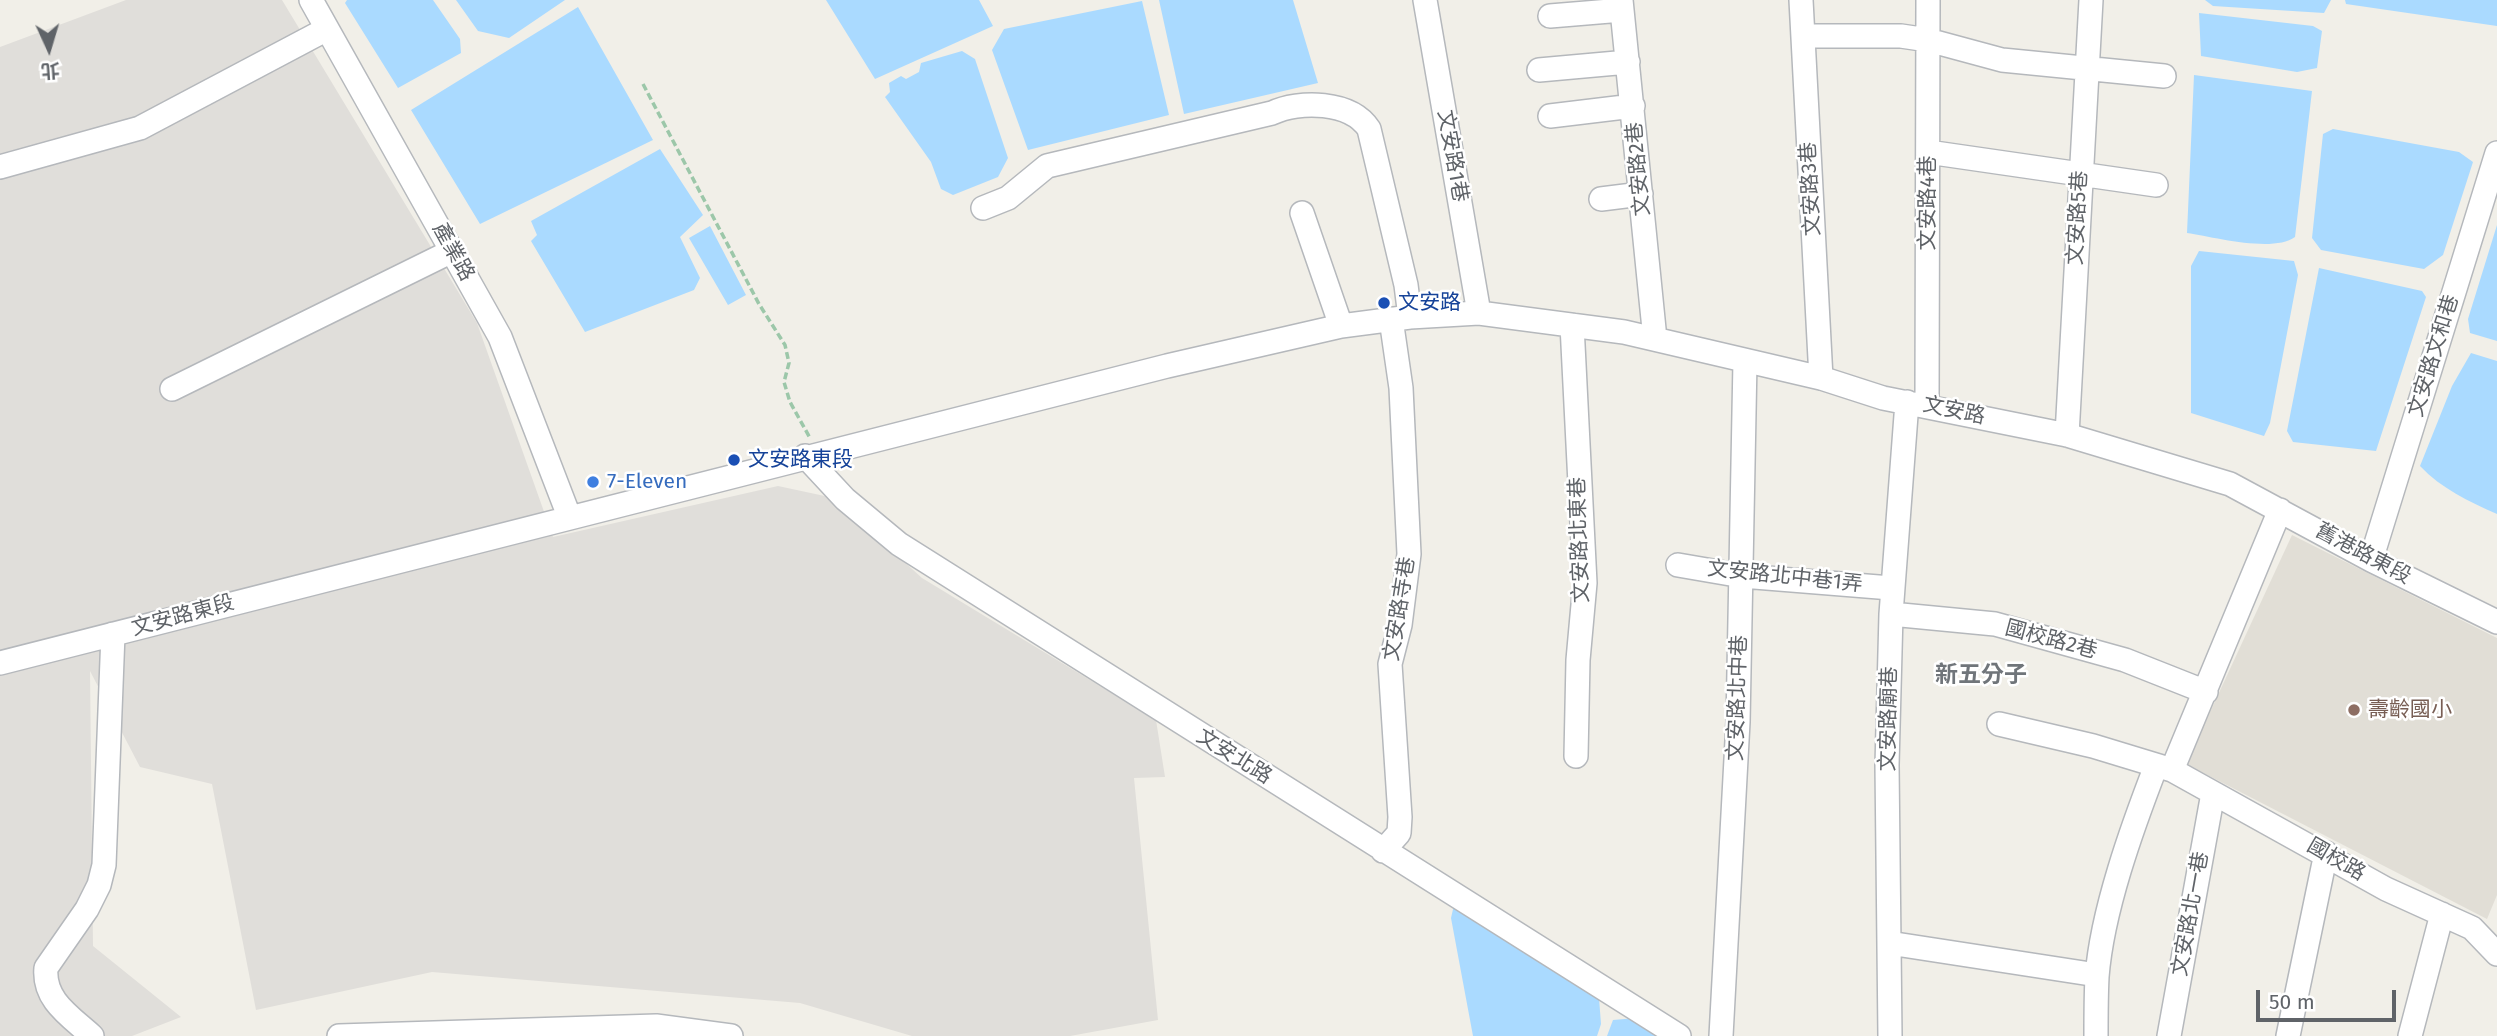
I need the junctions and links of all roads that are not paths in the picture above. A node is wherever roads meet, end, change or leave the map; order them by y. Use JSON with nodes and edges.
{"nodes":[{"id":1,"x":311,"y":0,"type":"edge"},
{"id":2,"x":1425,"y":0,"type":"edge"},
{"id":3,"x":1801,"y":0,"type":"edge"},
{"id":4,"x":1928,"y":0,"type":"edge"},
{"id":5,"x":2091,"y":0,"type":"edge"},
{"id":6,"x":1622,"y":5,"type":"edge"},
{"id":7,"x":1550,"y":16,"type":"dead end"},
{"id":8,"x":327,"y":29,"type":"junction"},
{"id":9,"x":1804,"y":36,"type":"junction"},
{"id":10,"x":1928,"y":40,"type":"junction"},
{"id":11,"x":1628,"y":62,"type":"junction"},
{"id":12,"x":1539,"y":70,"type":"dead end"},
{"id":13,"x":2086,"y":70,"type":"junction"},
{"id":14,"x":2164,"y":76,"type":"dead end"},
{"id":15,"x":1633,"y":106,"type":"junction"},
{"id":16,"x":1550,"y":117,"type":"dead end"},
{"id":17,"x":1928,"y":152,"type":"junction"},
{"id":18,"x":2497,"y":153,"type":"edge"},
{"id":19,"x":0,"y":167,"type":"edge"},
{"id":20,"x":2080,"y":175,"type":"junction"},
{"id":21,"x":2157,"y":185,"type":"dead end"},
{"id":22,"x":1641,"y":194,"type":"junction"},
{"id":23,"x":1601,"y":199,"type":"dead end"},
{"id":24,"x":983,"y":208,"type":"dead end"},
{"id":25,"x":1303,"y":213,"type":"dead end"},
{"id":26,"x":452,"y":251,"type":"junction"},
{"id":27,"x":1479,"y":313,"type":"junction"},
{"id":28,"x":1400,"y":318,"type":"junction"},
{"id":29,"x":1572,"y":325,"type":"junction"},
{"id":30,"x":1341,"y":326,"type":"junction"},
{"id":31,"x":1655,"y":339,"type":"junction"},
{"id":32,"x":1745,"y":360,"type":"junction"},
{"id":33,"x":1821,"y":378,"type":"junction"},
{"id":34,"x":172,"y":389,"type":"dead end"},
{"id":35,"x":1917,"y":404,"type":"junction"},
{"id":36,"x":2067,"y":435,"type":"junction"},
{"id":37,"x":812,"y":455,"type":"junction"},
{"id":38,"x":2230,"y":484,"type":"joint"},
{"id":39,"x":2280,"y":510,"type":"junction"},
{"id":40,"x":569,"y":516,"type":"junction"},
{"id":41,"x":2371,"y":560,"type":"junction"},
{"id":42,"x":1678,"y":565,"type":"dead end"},
{"id":43,"x":1742,"y":576,"type":"junction"},
{"id":44,"x":1891,"y":588,"type":"junction"},
{"id":45,"x":1891,"y":614,"type":"junction"},
{"id":46,"x":2497,"y":622,"type":"edge"},
{"id":47,"x":113,"y":634,"type":"junction"},
{"id":48,"x":0,"y":663,"type":"edge"},
{"id":49,"x":2206,"y":692,"type":"junction"},
{"id":50,"x":1999,"y":724,"type":"dead end"},
{"id":51,"x":1576,"y":756,"type":"dead end"},
{"id":52,"x":2164,"y":768,"type":"junction"},
{"id":53,"x":2213,"y":793,"type":"junction"},
{"id":54,"x":1382,"y":851,"type":"junction"},
{"id":55,"x":2326,"y":853,"type":"junction"},
{"id":56,"x":2442,"y":914,"type":"junction"},
{"id":57,"x":1889,"y":943,"type":"junction"},
{"id":58,"x":2497,"y":954,"type":"edge"},
{"id":59,"x":2097,"y":975,"type":"junction"},
{"id":60,"x":92,"y":1036,"type":"edge"},
{"id":61,"x":339,"y":1036,"type":"edge"},
{"id":62,"x":731,"y":1036,"type":"edge"},
{"id":63,"x":1679,"y":1036,"type":"edge"},
{"id":64,"x":1721,"y":1036,"type":"edge"},
{"id":65,"x":1890,"y":1036,"type":"edge"},
{"id":66,"x":2096,"y":1036,"type":"edge"},
{"id":67,"x":2169,"y":1036,"type":"edge"},
{"id":68,"x":2288,"y":1036,"type":"edge"},
{"id":69,"x":2410,"y":1036,"type":"edge"}],
"edges":[{"from":1,"to":8,"type":"street","name":"產業路"},
{"from":2,"to":27,"type":"street","name":"文安路1巷"},
{"from":3,"to":9,"type":"street","name":"文安路3巷"},
{"from":4,"to":10,"type":"street","name":"文安路4巷"},
{"from":5,"to":13,"type":"street","name":"文安路5巷"},
{"from":6,"to":7,"type":"street"},
{"from":6,"to":11,"type":"street","name":"文安路2巷"},
{"from":8,"to":19,"type":"street"},
{"from":8,"to":26,"type":"street","name":"產業路"},
{"from":9,"to":10,"type":"street"},
{"from":9,"to":33,"type":"street","name":"文安路3巷"},
{"from":10,"to":13,"type":"street"},
{"from":10,"to":17,"type":"street","name":"文安路4巷"},
{"from":11,"to":12,"type":"street"},
{"from":11,"to":15,"type":"street","name":"文安路2巷"},
{"from":13,"to":14,"type":"street"},
{"from":13,"to":20,"type":"street","name":"文安路5巷"},
{"from":15,"to":16,"type":"street"},
{"from":15,"to":22,"type":"street","name":"文安路2巷"},
{"from":17,"to":20,"type":"street"},
{"from":17,"to":35,"type":"street","name":"文安路4巷"},
{"from":18,"to":41,"type":"street","name":"文安路文和巷"},
{"from":20,"to":21,"type":"street"},
{"from":20,"to":36,"type":"street","name":"文安路5巷"},
{"from":22,"to":23,"type":"street"},
{"from":22,"to":31,"type":"street","name":"文安路2巷"},
{"from":24,"to":28,"type":"street","name":"文安路寺巷"},
{"from":25,"to":30,"type":"street"},
{"from":26,"to":34,"type":"street"},
{"from":26,"to":40,"type":"street","name":"產業路"},
{"from":27,"to":28,"type":"street","name":"文安路"},
{"from":27,"to":29,"type":"street","name":"文安路"},
{"from":28,"to":30,"type":"street","name":"文安路"},
{"from":28,"to":54,"type":"street","name":"文安路寺巷"},
{"from":29,"to":31,"type":"street","name":"文安路"},
{"from":29,"to":51,"type":"street","name":"文安路北東巷"},
{"from":30,"to":37,"type":"street","name":"文安路"},
{"from":31,"to":32,"type":"street","name":"文安路"},
{"from":32,"to":33,"type":"street","name":"文安路"},
{"from":32,"to":43,"type":"street","name":"文安路北中巷"},
{"from":33,"to":35,"type":"street","name":"文安路"},
{"from":35,"to":36,"type":"street","name":"文安路"},
{"from":35,"to":44,"type":"street","name":"文安路廟巷"},
{"from":36,"to":38,"type":"street","name":"文安路"},
{"from":37,"to":40,"type":"street","name":"文安路"},
{"from":37,"to":54,"type":"street","name":"文安北路"},
{"from":38,"to":39,"type":"street","name":"舊港路東段"},
{"from":39,"to":41,"type":"street","name":"舊港路東段"},
{"from":39,"to":49,"type":"street"},
{"from":40,"to":47,"type":"street","name":"文安路東段"},
{"from":41,"to":46,"type":"street","name":"舊港路東段"},
{"from":42,"to":43,"type":"street","name":"文安路北中巷1弄"},
{"from":43,"to":44,"type":"street","name":"文安路北中巷1弄"},
{"from":43,"to":64,"type":"street","name":"文安路北中巷"},
{"from":44,"to":45,"type":"street","name":"文安路廟巷"},
{"from":45,"to":49,"type":"street","name":"國校路2巷"},
{"from":45,"to":57,"type":"street","name":"文安路廟巷"},
{"from":47,"to":48,"type":"street","name":"文安路東段"},
{"from":47,"to":60,"type":"street"},
{"from":49,"to":52,"type":"street"},
{"from":50,"to":52,"type":"street","name":"國校路"},
{"from":52,"to":53,"type":"street","name":"國校路"},
{"from":52,"to":59,"type":"street"},
{"from":53,"to":55,"type":"street","name":"國校路"},
{"from":53,"to":67,"type":"street","name":"文安路北一巷"},
{"from":54,"to":63,"type":"street","name":"文安北路"},
{"from":55,"to":56,"type":"street","name":"國校路"},
{"from":55,"to":68,"type":"street"},
{"from":56,"to":58,"type":"street","name":"國校路"},
{"from":56,"to":69,"type":"street"},
{"from":57,"to":59,"type":"street"},
{"from":57,"to":65,"type":"street","name":"文安路廟巷"},
{"from":59,"to":66,"type":"street"},
{"from":61,"to":62,"type":"street"}]}
